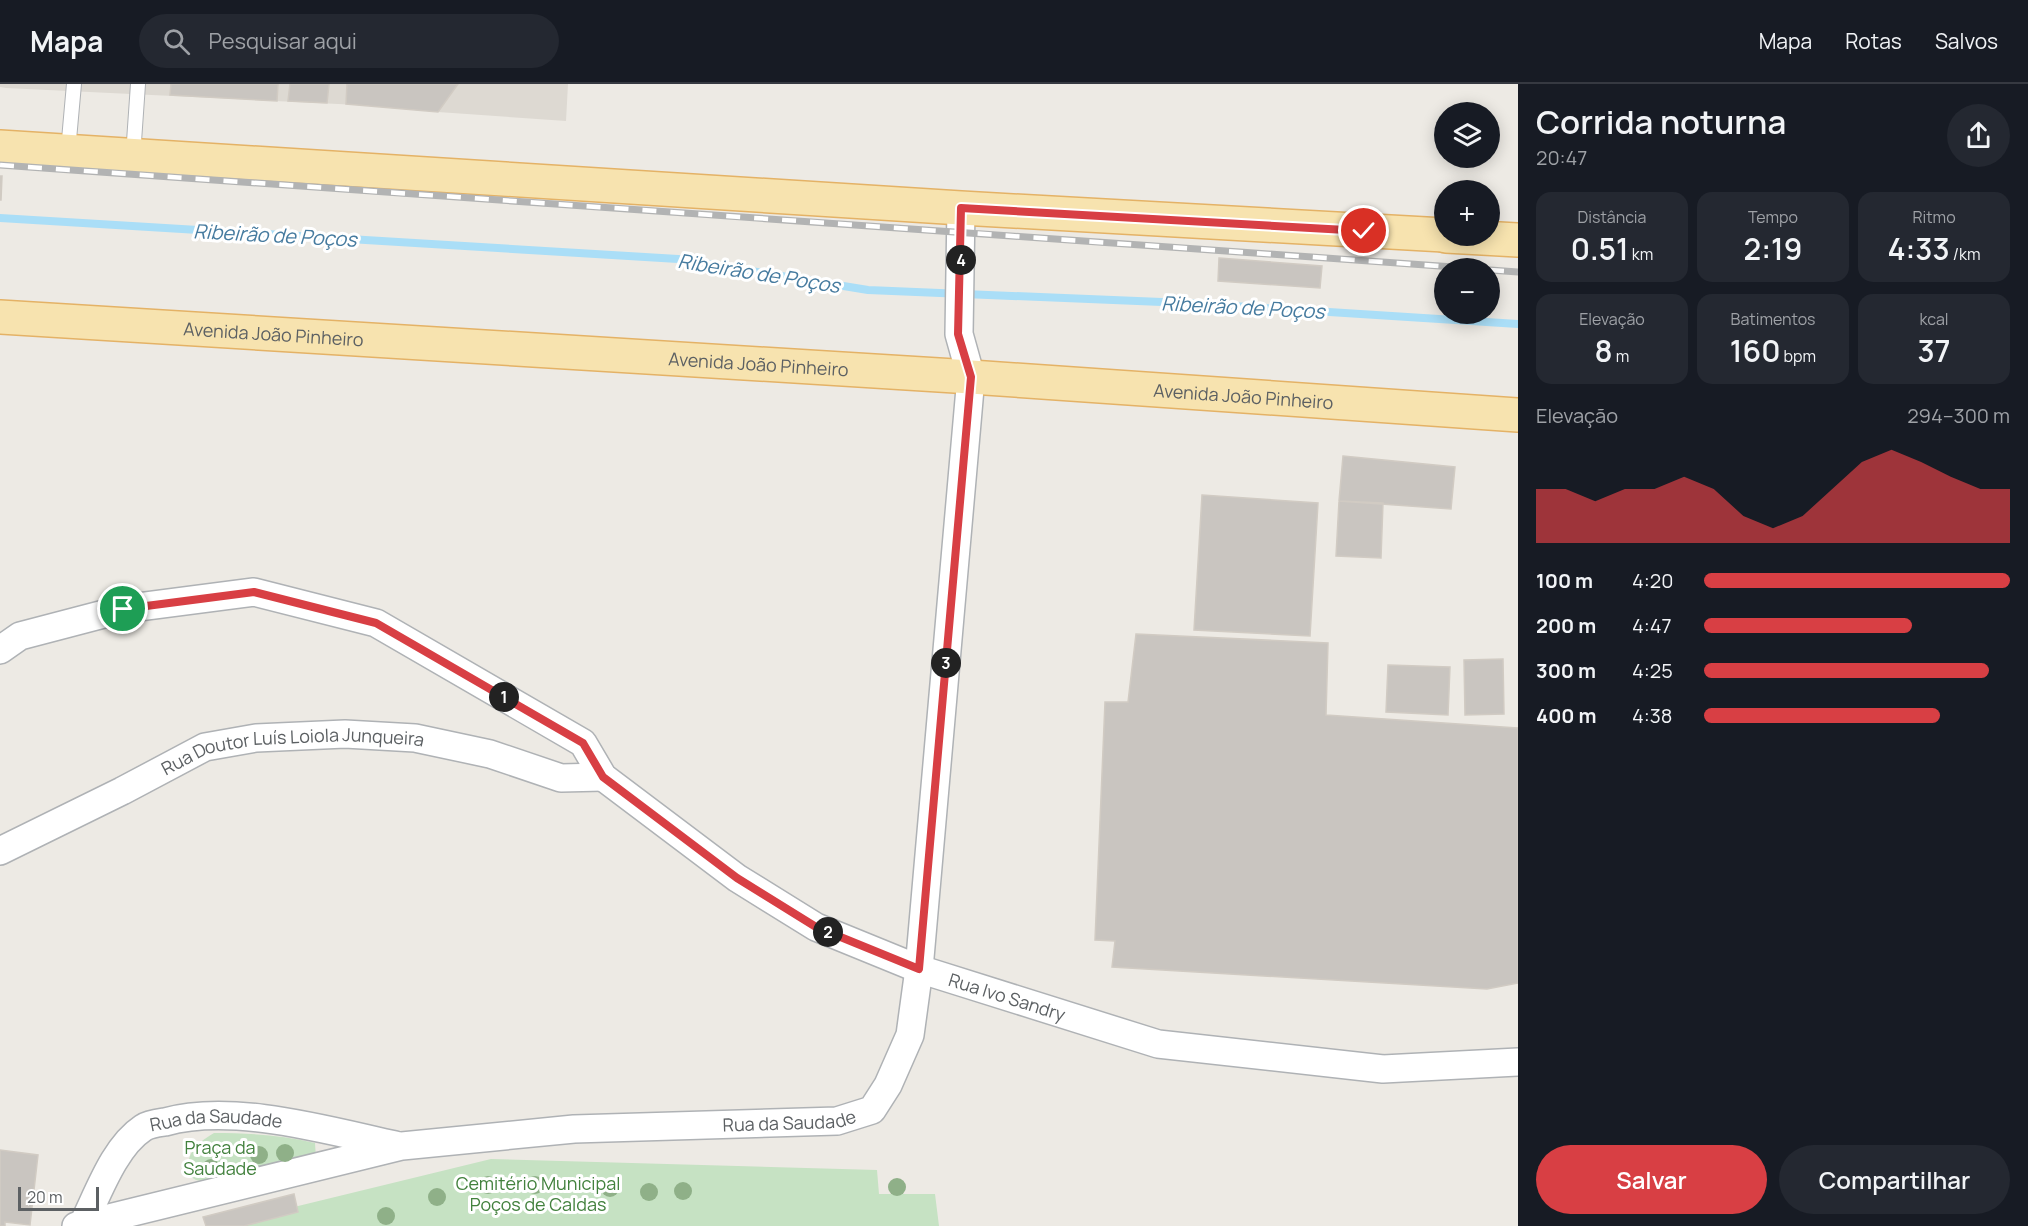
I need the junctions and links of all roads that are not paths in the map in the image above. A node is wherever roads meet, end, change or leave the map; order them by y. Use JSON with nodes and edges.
{"nodes":[{"id":1,"x":74,"y":84,"type":"edge"},
{"id":2,"x":138,"y":84,"type":"edge"},
{"id":3,"x":0,"y":147,"type":"edge"},
{"id":4,"x":68,"y":152,"type":"junction"},
{"id":5,"x":133,"y":156,"type":"junction"},
{"id":6,"x":961,"y":208,"type":"junction"},
{"id":7,"x":1434,"y":234,"type":"edge"},
{"id":8,"x":1500,"y":239,"type":"edge"},
{"id":9,"x":1518,"y":240,"type":"edge"},
{"id":10,"x":0,"y":317,"type":"edge"},
{"id":11,"x":971,"y":377,"type":"junction"},
{"id":12,"x":1518,"y":416,"type":"edge"},
{"id":13,"x":0,"y":650,"type":"edge"},
{"id":14,"x":603,"y":777,"type":"junction"},
{"id":15,"x":0,"y":851,"type":"edge"},
{"id":16,"x":919,"y":969,"type":"junction"},
{"id":17,"x":1518,"y":1062,"type":"edge"},
{"id":18,"x":402,"y":1146,"type":"junction"},
{"id":19,"x":79,"y":1225,"type":"edge"}],
"edges":[{"from":1,"to":4,"type":"lane"},
{"from":2,"to":5,"type":"lane"},
{"from":3,"to":4,"type":"main road"},
{"from":4,"to":5,"type":"main road"},
{"from":5,"to":6,"type":"main road"},
{"from":6,"to":7,"type":"main road"},
{"from":6,"to":11,"type":"street","name":"Rua da Saudade"},
{"from":8,"to":9,"type":"main road"},
{"from":10,"to":11,"type":"main road","name":"Avenida João Pinheiro"},
{"from":11,"to":12,"type":"main road","name":"Avenida João Pinheiro"},
{"from":11,"to":16,"type":"street","name":"Rua da Saudade"},
{"from":13,"to":14,"type":"street","name":"Rua Ivo Sandry"},
{"from":14,"to":15,"type":"street","name":"Rua Doutor Luís Loiola Junqueira"},
{"from":14,"to":16,"type":"street","name":"Rua Ivo Sandry"},
{"from":16,"to":17,"type":"street","name":"Rua Ivo Sandry"},
{"from":16,"to":18,"type":"street","name":"Rua da Saudade"},
{"from":18,"to":19,"type":"street","name":"Rua da Saudade"},
{"from":18,"to":19,"type":"street","name":"Rua da Saudade"}]}
